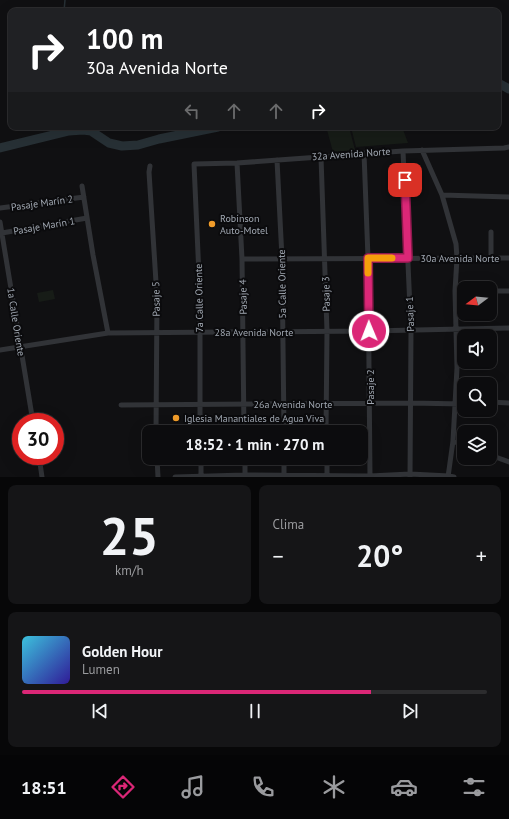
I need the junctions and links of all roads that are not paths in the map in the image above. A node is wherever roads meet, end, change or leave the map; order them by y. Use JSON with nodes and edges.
{"nodes":[{"id":1,"x":509,"y":147,"type":"edge"},
{"id":2,"x":422,"y":150,"type":"junction"},
{"id":3,"x":403,"y":151,"type":"junction"},
{"id":4,"x":364,"y":153,"type":"junction"},
{"id":5,"x":321,"y":156,"type":"junction"},
{"id":6,"x":277,"y":160,"type":"junction"},
{"id":7,"x":238,"y":163,"type":"junction"},
{"id":8,"x":194,"y":164,"type":"joint"},
{"id":9,"x":150,"y":166,"type":"dead end"},
{"id":10,"x":82,"y":186,"type":"dead end"},
{"id":11,"x":442,"y":195,"type":"junction"},
{"id":12,"x":509,"y":196,"type":"edge"},
{"id":13,"x":84,"y":197,"type":"junction"},
{"id":14,"x":0,"y":208,"type":"edge"},
{"id":15,"x":87,"y":218,"type":"junction"},
{"id":16,"x":0,"y":222,"type":"edge"},
{"id":17,"x":491,"y":232,"type":"dead end"},
{"id":18,"x":2,"y":233,"type":"junction"},
{"id":19,"x":282,"y":258,"type":"junction"},
{"id":20,"x":368,"y":258,"type":"junction"},
{"id":21,"x":408,"y":258,"type":"junction"},
{"id":22,"x":457,"y":258,"type":"junction"},
{"id":23,"x":491,"y":258,"type":"junction"},
{"id":24,"x":509,"y":258,"type":"edge"},
{"id":25,"x":242,"y":259,"type":"junction"},
{"id":26,"x":325,"y":259,"type":"junction"},
{"id":27,"x":455,"y":291,"type":"joint"},
{"id":28,"x":497,"y":291,"type":"edge"},
{"id":29,"x":509,"y":291,"type":"edge"},
{"id":30,"x":509,"y":328,"type":"edge"},
{"id":31,"x":456,"y":329,"type":"junction"},
{"id":32,"x":327,"y":331,"type":"junction"},
{"id":33,"x":369,"y":331,"type":"junction"},
{"id":34,"x":411,"y":331,"type":"junction"},
{"id":35,"x":156,"y":332,"type":"junction"},
{"id":36,"x":199,"y":332,"type":"junction"},
{"id":37,"x":283,"y":332,"type":"junction"},
{"id":38,"x":108,"y":333,"type":"junction"},
{"id":39,"x":244,"y":333,"type":"junction"},
{"id":40,"x":20,"y":346,"type":"junction"},
{"id":41,"x":0,"y":350,"type":"edge"},
{"id":42,"x":497,"y":402,"type":"edge"},
{"id":43,"x":509,"y":402,"type":"edge"},
{"id":44,"x":283,"y":403,"type":"junction"},
{"id":45,"x":370,"y":403,"type":"junction"},
{"id":46,"x":410,"y":403,"type":"junction"},
{"id":47,"x":200,"y":404,"type":"junction"},
{"id":48,"x":243,"y":404,"type":"junction"},
{"id":49,"x":326,"y":404,"type":"junction"},
{"id":50,"x":456,"y":404,"type":"junction"},
{"id":51,"x":121,"y":405,"type":"dead end"},
{"id":52,"x":156,"y":405,"type":"junction"},
{"id":53,"x":31,"y":413,"type":"edge"},
{"id":54,"x":156,"y":425,"type":"edge"},
{"id":55,"x":200,"y":425,"type":"edge"},
{"id":56,"x":244,"y":425,"type":"edge"},
{"id":57,"x":284,"y":425,"type":"edge"},
{"id":58,"x":326,"y":425,"type":"edge"},
{"id":59,"x":453,"y":441,"type":"junction"},
{"id":60,"x":457,"y":442,"type":"edge"},
{"id":61,"x":497,"y":458,"type":"edge"},
{"id":62,"x":509,"y":462,"type":"edge"},
{"id":63,"x":40,"y":465,"type":"edge"},
{"id":64,"x":157,"y":465,"type":"edge"},
{"id":65,"x":201,"y":465,"type":"edge"},
{"id":66,"x":245,"y":465,"type":"edge"},
{"id":67,"x":284,"y":465,"type":"edge"},
{"id":68,"x":327,"y":465,"type":"edge"},
{"id":69,"x":245,"y":476,"type":"edge"},
{"id":70,"x":284,"y":476,"type":"edge"},
{"id":71,"x":327,"y":476,"type":"edge"},
{"id":72,"x":370,"y":476,"type":"edge"},
{"id":73,"x":410,"y":476,"type":"edge"},
{"id":74,"x":42,"y":477,"type":"edge"},
{"id":75,"x":158,"y":477,"type":"edge"},
{"id":76,"x":175,"y":477,"type":"edge"},
{"id":77,"x":201,"y":477,"type":"edge"},
{"id":78,"x":450,"y":477,"type":"edge"}],
"edges":[{"from":1,"to":2,"type":"street","name":"32a Avenida Norte"},
{"from":2,"to":3,"type":"street","name":"32a Avenida Norte"},
{"from":2,"to":11,"type":"street"},
{"from":3,"to":4,"type":"street","name":"32a Avenida Norte"},
{"from":3,"to":21,"type":"street","name":"Pasaje 1"},
{"from":4,"to":5,"type":"street","name":"32a Avenida Norte"},
{"from":4,"to":20,"type":"street","name":"Pasaje 2"},
{"from":5,"to":6,"type":"street","name":"32a Avenida Norte"},
{"from":5,"to":26,"type":"street","name":"Pasaje 3"},
{"from":6,"to":7,"type":"street","name":"32a Avenida Norte"},
{"from":6,"to":19,"type":"street","name":"5a Calle Oriente"},
{"from":7,"to":8,"type":"street","name":"32a Avenida Norte"},
{"from":7,"to":25,"type":"street","name":"Pasaje 4"},
{"from":8,"to":36,"type":"street","name":"7a Calle Oriente"},
{"from":9,"to":35,"type":"street","name":"Pasaje 5"},
{"from":10,"to":13,"type":"street"},
{"from":11,"to":12,"type":"street"},
{"from":11,"to":22,"type":"street"},
{"from":13,"to":14,"type":"street","name":"Pasaje Marín 2"},
{"from":13,"to":15,"type":"street"},
{"from":15,"to":18,"type":"street","name":"Pasaje Marín 1"},
{"from":15,"to":38,"type":"street"},
{"from":16,"to":18,"type":"street","name":"1a Calle Oriente"},
{"from":17,"to":23,"type":"street"},
{"from":18,"to":40,"type":"street","name":"1a Calle Oriente"},
{"from":19,"to":25,"type":"street","name":"30a Avenida Norte"},
{"from":19,"to":26,"type":"street","name":"30a Avenida Norte"},
{"from":19,"to":37,"type":"street","name":"5a Calle Oriente"},
{"from":20,"to":21,"type":"street","name":"30a Avenida Norte"},
{"from":20,"to":26,"type":"street","name":"30a Avenida Norte"},
{"from":20,"to":33,"type":"street","name":"Pasaje 2"},
{"from":21,"to":22,"type":"street","name":"30a Avenida Norte"},
{"from":21,"to":34,"type":"street","name":"Pasaje 1"},
{"from":22,"to":23,"type":"street","name":"30a Avenida Norte"},
{"from":22,"to":27,"type":"street"},
{"from":23,"to":24,"type":"street","name":"30a Avenida Norte"},
{"from":25,"to":39,"type":"street","name":"Pasaje 4"},
{"from":26,"to":32,"type":"street","name":"Pasaje 3"},
{"from":27,"to":31,"type":"street"},
{"from":28,"to":29,"type":"street"},
{"from":30,"to":31,"type":"street","name":"28a Avenida Norte"},
{"from":31,"to":34,"type":"street","name":"28a Avenida Norte"},
{"from":31,"to":50,"type":"street"},
{"from":32,"to":33,"type":"street","name":"28a Avenida Norte"},
{"from":32,"to":37,"type":"street","name":"28a Avenida Norte"},
{"from":32,"to":49,"type":"street","name":"Pasaje 3"},
{"from":33,"to":34,"type":"street","name":"28a Avenida Norte"},
{"from":33,"to":45,"type":"street","name":"Pasaje 2"},
{"from":34,"to":46,"type":"street","name":"Pasaje 1"},
{"from":35,"to":36,"type":"street","name":"28a Avenida Norte"},
{"from":35,"to":38,"type":"street","name":"28a Avenida Norte"},
{"from":35,"to":52,"type":"street","name":"Pasaje 5"},
{"from":36,"to":39,"type":"street","name":"28a Avenida Norte"},
{"from":36,"to":47,"type":"street","name":"7a Calle Oriente"},
{"from":37,"to":39,"type":"street","name":"28a Avenida Norte"},
{"from":37,"to":44,"type":"street","name":"5a Calle Oriente"},
{"from":38,"to":40,"type":"street","name":"28a Avenida Norte"},
{"from":39,"to":48,"type":"street","name":"Pasaje 4"},
{"from":40,"to":41,"type":"street","name":"28a Avenida Norte"},
{"from":40,"to":53,"type":"street","name":"1a Calle Oriente"},
{"from":42,"to":43,"type":"street"},
{"from":44,"to":48,"type":"street","name":"26a Avenida Norte"},
{"from":44,"to":49,"type":"street","name":"26a Avenida Norte"},
{"from":44,"to":57,"type":"street","name":"5a Calle Oriente"},
{"from":45,"to":46,"type":"street","name":"26a Avenida Norte"},
{"from":45,"to":49,"type":"street","name":"26a Avenida Norte"},
{"from":45,"to":72,"type":"street","name":"Pasaje 2"},
{"from":46,"to":50,"type":"street","name":"26a Avenida Norte"},
{"from":46,"to":73,"type":"street","name":"Pasaje 1"},
{"from":47,"to":48,"type":"street","name":"26a Avenida Norte"},
{"from":47,"to":52,"type":"street","name":"26a Avenida Norte"},
{"from":47,"to":55,"type":"street","name":"7a Calle Oriente"},
{"from":48,"to":56,"type":"street","name":"Pasaje 4"},
{"from":49,"to":58,"type":"street","name":"Pasaje 3"},
{"from":50,"to":59,"type":"street"},
{"from":51,"to":52,"type":"street","name":"26a Avenida Norte"},
{"from":52,"to":54,"type":"street","name":"Pasaje 5"},
{"from":59,"to":60,"type":"street"},
{"from":59,"to":78,"type":"street"},
{"from":61,"to":62,"type":"street"},
{"from":63,"to":74,"type":"street"},
{"from":64,"to":75,"type":"street"},
{"from":65,"to":77,"type":"street"},
{"from":66,"to":69,"type":"street"},
{"from":67,"to":70,"type":"street"},
{"from":68,"to":71,"type":"street"},
{"from":69,"to":70,"type":"street"},
{"from":69,"to":77,"type":"street"},
{"from":70,"to":71,"type":"street"},
{"from":71,"to":72,"type":"street"},
{"from":72,"to":73,"type":"street"},
{"from":73,"to":78,"type":"street"},
{"from":76,"to":77,"type":"street"}]}
